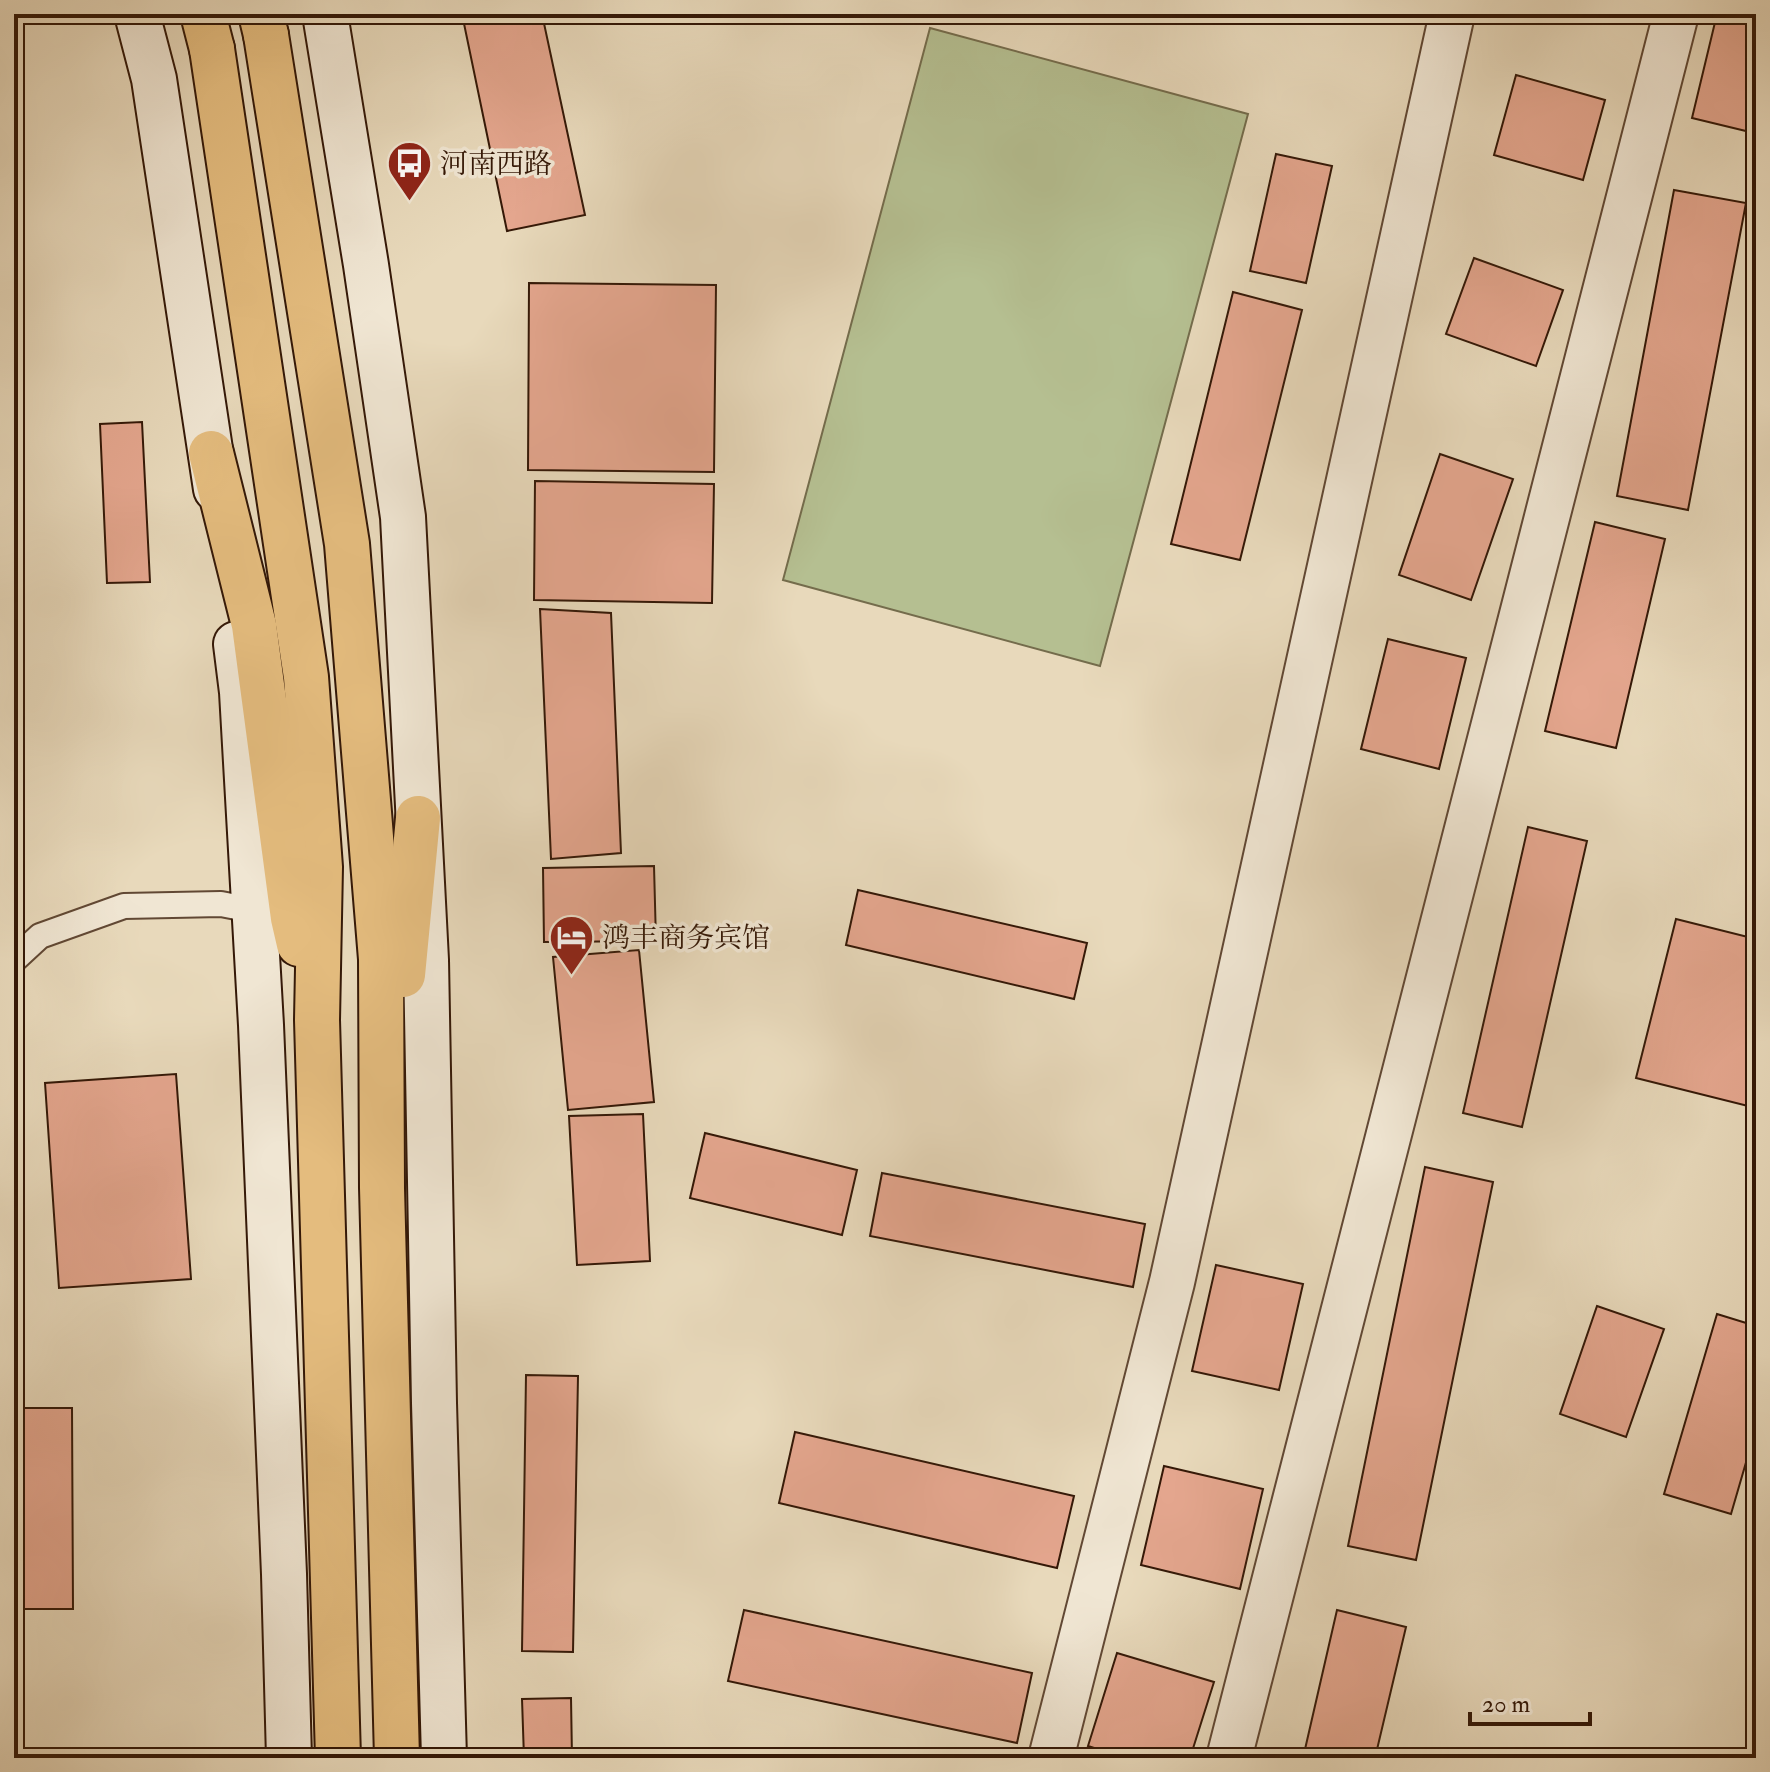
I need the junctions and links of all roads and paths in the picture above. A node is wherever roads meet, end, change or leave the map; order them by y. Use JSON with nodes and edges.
{"nodes":[{"id":1,"x":137,"y":14,"type":"edge"},
{"id":2,"x":325,"y":14,"type":"edge"},
{"id":3,"x":1452,"y":14,"type":"edge"},
{"id":4,"x":1676,"y":14,"type":"edge"},
{"id":5,"x":264,"y":25,"type":"edge"},
{"id":6,"x":208,"y":32,"type":"edge"},
{"id":7,"x":211,"y":453,"type":"joint"},
{"id":8,"x":418,"y":818,"type":"junction"},
{"id":9,"x":274,"y":914,"type":"junction"},
{"id":10,"x":14,"y":960,"type":"edge"},
{"id":11,"x":317,"y":1020,"type":"junction"},
{"id":12,"x":382,"y":1188,"type":"junction"},
{"id":13,"x":289,"y":1758,"type":"edge"},
{"id":14,"x":338,"y":1758,"type":"edge"},
{"id":15,"x":397,"y":1758,"type":"edge"},
{"id":16,"x":444,"y":1758,"type":"edge"},
{"id":17,"x":1051,"y":1758,"type":"edge"},
{"id":18,"x":1229,"y":1758,"type":"edge"}],
"edges":[{"from":1,"to":7,"type":"street"},
{"from":2,"to":8,"type":"street"},
{"from":3,"to":17,"type":"street"},
{"from":4,"to":18,"type":"street"},
{"from":5,"to":12,"type":"highway"},
{"from":6,"to":11,"type":"highway"},
{"from":7,"to":9,"type":"highway"},
{"from":8,"to":12,"type":"highway"},
{"from":8,"to":16,"type":"street"},
{"from":9,"to":10,"type":"lane"},
{"from":9,"to":11,"type":"highway"},
{"from":9,"to":13,"type":"street"},
{"from":11,"to":14,"type":"highway"},
{"from":12,"to":15,"type":"highway"}]}
